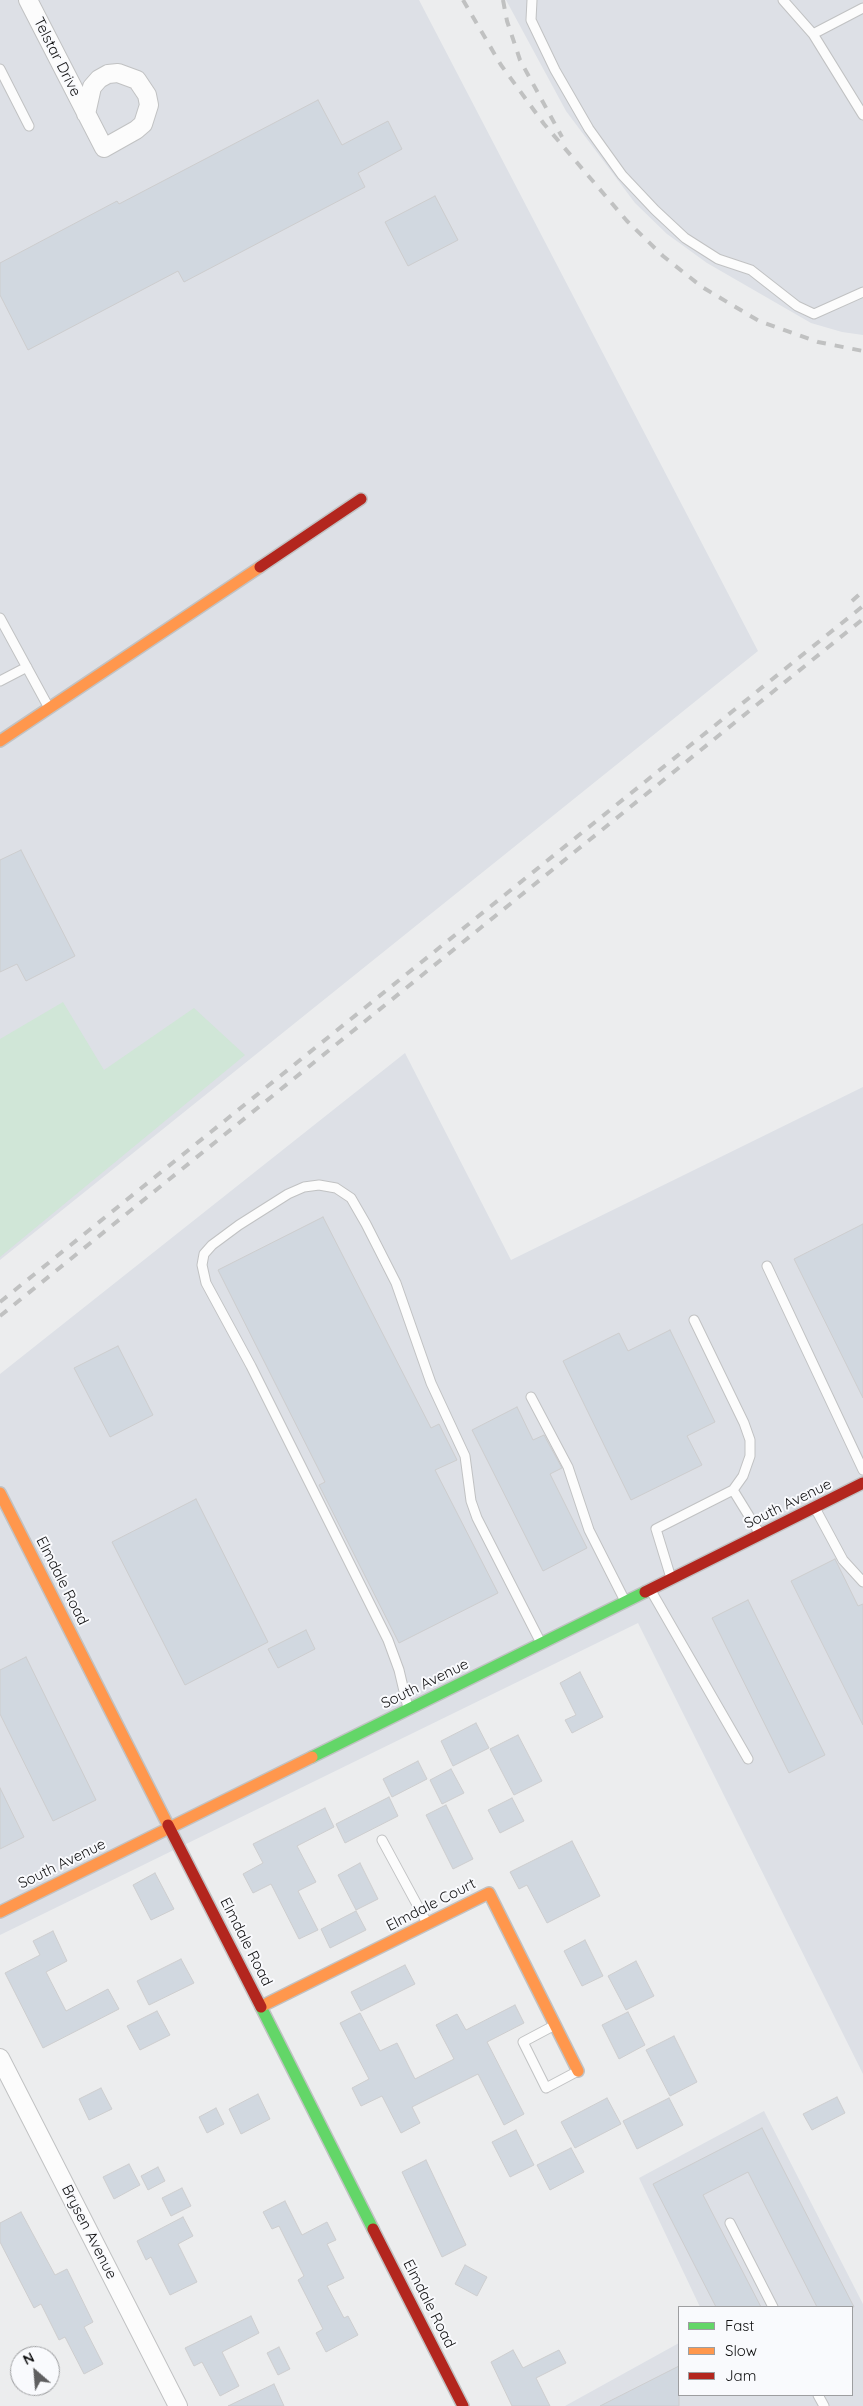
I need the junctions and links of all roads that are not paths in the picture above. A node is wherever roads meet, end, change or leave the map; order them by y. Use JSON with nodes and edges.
{"nodes":[{"id":1,"x":28,"y":0,"type":"edge"},
{"id":2,"x":532,"y":0,"type":"edge"},
{"id":3,"x":784,"y":0,"type":"edge"},
{"id":4,"x":863,"y":8,"type":"edge"},
{"id":5,"x":813,"y":34,"type":"junction"},
{"id":6,"x":0,"y":69,"type":"edge"},
{"id":7,"x":86,"y":114,"type":"dead end"},
{"id":8,"x":863,"y":114,"type":"edge"},
{"id":9,"x":29,"y":126,"type":"dead end"},
{"id":10,"x":863,"y":292,"type":"edge"},
{"id":11,"x":361,"y":499,"type":"dead end"},
{"id":12,"x":0,"y":618,"type":"edge"},
{"id":13,"x":27,"y":667,"type":"junction"},
{"id":14,"x":0,"y":681,"type":"edge"},
{"id":15,"x":49,"y":708,"type":"junction"},
{"id":16,"x":0,"y":741,"type":"edge"},
{"id":17,"x":767,"y":1266,"type":"dead end"},
{"id":18,"x":694,"y":1320,"type":"dead end"},
{"id":19,"x":531,"y":1396,"type":"dead end"},
{"id":20,"x":863,"y":1470,"type":"edge"},
{"id":21,"x":863,"y":1483,"type":"edge"},
{"id":22,"x":733,"y":1490,"type":"junction"},
{"id":23,"x":0,"y":1493,"type":"edge"},
{"id":24,"x":814,"y":1507,"type":"junction"},
{"id":25,"x":760,"y":1535,"type":"junction"},
{"id":26,"x":671,"y":1579,"type":"junction"},
{"id":27,"x":863,"y":1582,"type":"edge"},
{"id":28,"x":650,"y":1589,"type":"junction"},
{"id":29,"x":625,"y":1601,"type":"junction"},
{"id":30,"x":541,"y":1643,"type":"junction"},
{"id":31,"x":408,"y":1709,"type":"junction"},
{"id":32,"x":748,"y":1760,"type":"dead end"},
{"id":33,"x":171,"y":1827,"type":"junction"},
{"id":34,"x":382,"y":1840,"type":"dead end"},
{"id":35,"x":0,"y":1912,"type":"edge"},
{"id":36,"x":427,"y":1924,"type":"junction"},
{"id":37,"x":262,"y":2006,"type":"junction"},
{"id":38,"x":556,"y":2025,"type":"junction"},
{"id":39,"x":0,"y":2058,"type":"edge"},
{"id":40,"x":578,"y":2071,"type":"joint"},
{"id":41,"x":730,"y":2223,"type":"dead end"},
{"id":42,"x":772,"y":2306,"type":"edge"},
{"id":43,"x":178,"y":2406,"type":"edge"},
{"id":44,"x":463,"y":2406,"type":"edge"}],
"edges":[{"from":1,"to":7,"type":"street","name":"Telstar Drive"},
{"from":2,"to":10,"type":"lane"},
{"from":3,"to":5,"type":"lane"},
{"from":4,"to":5,"type":"lane"},
{"from":5,"to":8,"type":"lane"},
{"from":6,"to":9,"type":"lane"},
{"from":11,"to":15,"type":"street"},
{"from":12,"to":13,"type":"lane"},
{"from":13,"to":14,"type":"lane"},
{"from":13,"to":15,"type":"lane"},
{"from":15,"to":16,"type":"street"},
{"from":17,"to":20,"type":"lane"},
{"from":18,"to":22,"type":"lane"},
{"from":19,"to":29,"type":"lane"},
{"from":21,"to":24,"type":"street","name":"South Avenue"},
{"from":22,"to":25,"type":"lane"},
{"from":22,"to":26,"type":"lane"},
{"from":23,"to":33,"type":"street","name":"Elmdale Road"},
{"from":24,"to":25,"type":"street","name":"South Avenue"},
{"from":24,"to":27,"type":"lane"},
{"from":25,"to":26,"type":"street","name":"South Avenue"},
{"from":26,"to":28,"type":"street","name":"South Avenue"},
{"from":28,"to":29,"type":"street","name":"South Avenue"},
{"from":28,"to":32,"type":"lane"},
{"from":29,"to":30,"type":"street","name":"South Avenue"},
{"from":30,"to":31,"type":"street","name":"South Avenue"},
{"from":30,"to":31,"type":"lane"},
{"from":31,"to":33,"type":"street","name":"South Avenue"},
{"from":33,"to":35,"type":"street","name":"South Avenue"},
{"from":33,"to":37,"type":"street","name":"Elmdale Road"},
{"from":34,"to":36,"type":"lane"},
{"from":36,"to":37,"type":"street","name":"Elmdale Court"},
{"from":36,"to":38,"type":"street","name":"Elmdale Court"},
{"from":37,"to":44,"type":"street","name":"Elmdale Road"},
{"from":38,"to":40,"type":"street","name":"Elmdale Court"},
{"from":38,"to":40,"type":"lane"},
{"from":39,"to":43,"type":"street","name":"Brysen Avenue"},
{"from":41,"to":42,"type":"lane"}]}
